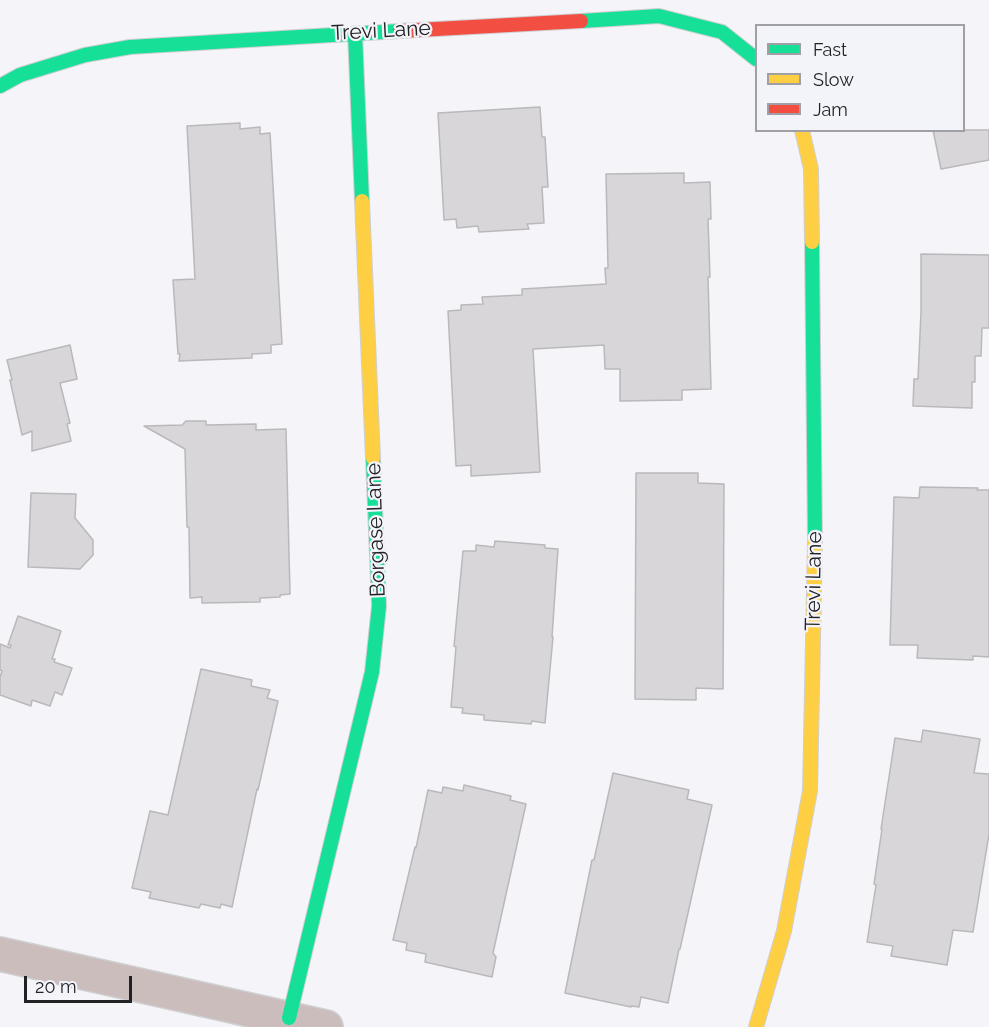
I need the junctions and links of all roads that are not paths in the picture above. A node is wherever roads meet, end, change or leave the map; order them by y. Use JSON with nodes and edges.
{"nodes":[{"id":1,"x":355,"y":33,"type":"junction"},
{"id":2,"x":755,"y":58,"type":"edge"},
{"id":3,"x":0,"y":86,"type":"edge"},
{"id":4,"x":802,"y":132,"type":"edge"},
{"id":5,"x":0,"y":954,"type":"edge"},
{"id":6,"x":289,"y":1018,"type":"junction"},
{"id":7,"x":326,"y":1027,"type":"edge"},
{"id":8,"x":756,"y":1027,"type":"edge"}],
"edges":[{"from":1,"to":2,"type":"street","name":"Trevi Lane"},
{"from":1,"to":3,"type":"street","name":"Trevi Lane"},
{"from":1,"to":6,"type":"street","name":"Borgase Lane"},
{"from":4,"to":8,"type":"street","name":"Trevi Lane"},
{"from":5,"to":6,"type":"street"},
{"from":6,"to":7,"type":"street"}]}
